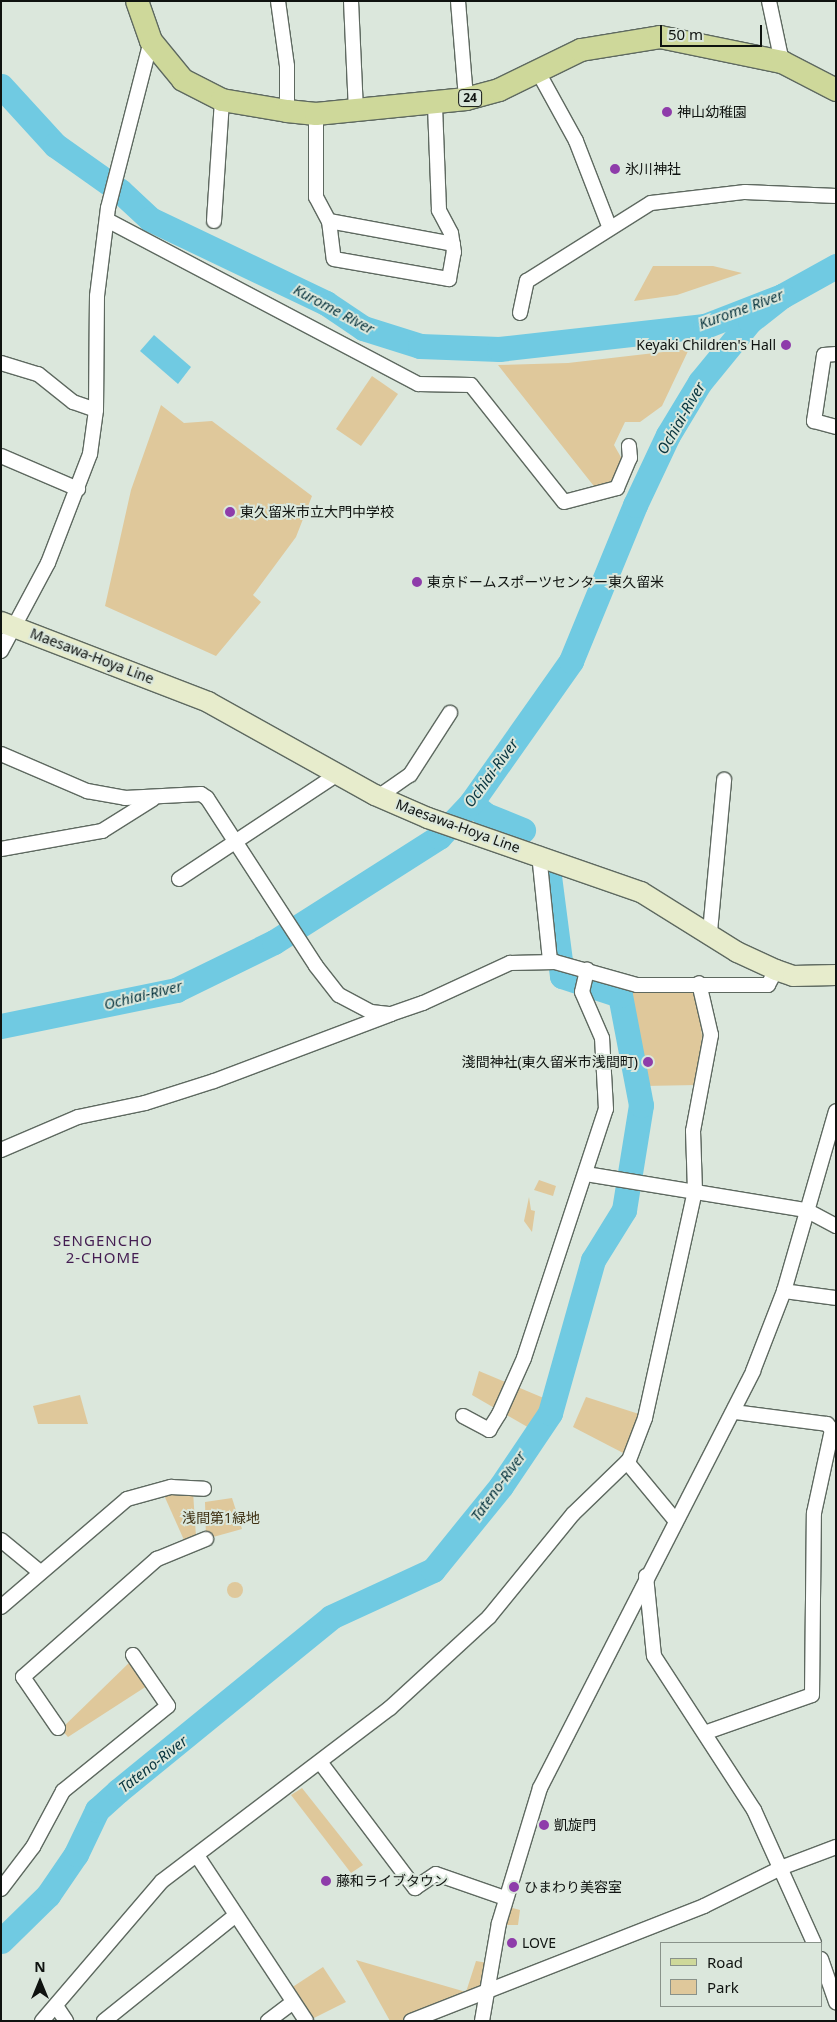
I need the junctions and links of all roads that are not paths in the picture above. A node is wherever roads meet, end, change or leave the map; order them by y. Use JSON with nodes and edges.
{"nodes":[{"id":1,"x":137,"y":1,"type":"edge"},
{"id":2,"x":278,"y":1,"type":"edge"},
{"id":3,"x":352,"y":1,"type":"edge"},
{"id":4,"x":458,"y":1,"type":"edge"},
{"id":5,"x":769,"y":1,"type":"edge"},
{"id":6,"x":150,"y":41,"type":"junction"},
{"id":7,"x":782,"y":62,"type":"junction"},
{"id":8,"x":537,"y":70,"type":"junction"},
{"id":9,"x":836,"y":90,"type":"edge"},
{"id":10,"x":466,"y":99,"type":"junction"},
{"id":11,"x":222,"y":100,"type":"junction"},
{"id":12,"x":435,"y":105,"type":"junction"},
{"id":13,"x":287,"y":111,"type":"junction"},
{"id":14,"x":356,"y":111,"type":"junction"},
{"id":15,"x":316,"y":114,"type":"junction"},
{"id":16,"x":836,"y":196,"type":"edge"},
{"id":17,"x":107,"y":220,"type":"junction"},
{"id":18,"x":214,"y":221,"type":"dead end"},
{"id":19,"x":329,"y":221,"type":"junction"},
{"id":20,"x":609,"y":226,"type":"junction"},
{"id":21,"x":453,"y":244,"type":"junction"},
{"id":22,"x":520,"y":313,"type":"dead end"},
{"id":23,"x":836,"y":354,"type":"edge"},
{"id":24,"x":1,"y":364,"type":"edge"},
{"id":25,"x":96,"y":410,"type":"junction"},
{"id":26,"x":836,"y":427,"type":"edge"},
{"id":27,"x":629,"y":446,"type":"dead end"},
{"id":28,"x":1,"y":456,"type":"edge"},
{"id":29,"x":78,"y":489,"type":"junction"},
{"id":30,"x":8,"y":624,"type":"edge"},
{"id":31,"x":1,"y":651,"type":"edge"},
{"id":32,"x":450,"y":713,"type":"dead end"},
{"id":33,"x":1,"y":754,"type":"edge"},
{"id":34,"x":336,"y":774,"type":"junction"},
{"id":35,"x":724,"y":780,"type":"dead end"},
{"id":36,"x":378,"y":797,"type":"junction"},
{"id":37,"x":153,"y":799,"type":"junction"},
{"id":38,"x":233,"y":840,"type":"junction"},
{"id":39,"x":1,"y":850,"type":"edge"},
{"id":40,"x":539,"y":854,"type":"junction"},
{"id":41,"x":179,"y":879,"type":"dead end"},
{"id":42,"x":710,"y":932,"type":"junction"},
{"id":43,"x":552,"y":961,"type":"junction"},
{"id":44,"x":776,"y":970,"type":"junction"},
{"id":45,"x":581,"y":971,"type":"junction"},
{"id":46,"x":836,"y":975,"type":"edge"},
{"id":47,"x":699,"y":983,"type":"junction"},
{"id":48,"x":392,"y":1014,"type":"junction"},
{"id":49,"x":836,"y":1112,"type":"edge"},
{"id":50,"x":1,"y":1150,"type":"edge"},
{"id":51,"x":586,"y":1174,"type":"junction"},
{"id":52,"x":695,"y":1191,"type":"junction"},
{"id":53,"x":806,"y":1210,"type":"junction"},
{"id":54,"x":836,"y":1226,"type":"edge"},
{"id":55,"x":784,"y":1291,"type":"junction"},
{"id":56,"x":836,"y":1298,"type":"edge"},
{"id":57,"x":734,"y":1412,"type":"junction"},
{"id":58,"x":463,"y":1416,"type":"dead end"},
{"id":59,"x":627,"y":1462,"type":"junction"},
{"id":60,"x":204,"y":1489,"type":"dead end"},
{"id":61,"x":675,"y":1520,"type":"junction"},
{"id":62,"x":206,"y":1539,"type":"dead end"},
{"id":63,"x":1,"y":1540,"type":"edge"},
{"id":64,"x":40,"y":1572,"type":"junction"},
{"id":65,"x":646,"y":1575,"type":"junction"},
{"id":66,"x":2,"y":1607,"type":"edge"},
{"id":67,"x":133,"y":1655,"type":"dead end"},
{"id":68,"x":58,"y":1728,"type":"dead end"},
{"id":69,"x":707,"y":1732,"type":"junction"},
{"id":70,"x":320,"y":1762,"type":"junction"},
{"id":71,"x":836,"y":1847,"type":"edge"},
{"id":72,"x":198,"y":1857,"type":"junction"},
{"id":73,"x":783,"y":1867,"type":"junction"},
{"id":74,"x":1,"y":1889,"type":"edge"},
{"id":75,"x":505,"y":1898,"type":"junction"},
{"id":76,"x":236,"y":1915,"type":"junction"},
{"id":77,"x":814,"y":1942,"type":"edge"},
{"id":78,"x":822,"y":1962,"type":"edge"},
{"id":79,"x":488,"y":1992,"type":"junction"},
{"id":80,"x":293,"y":2002,"type":"junction"},
{"id":81,"x":836,"y":2002,"type":"edge"},
{"id":82,"x":56,"y":2006,"type":"junction"},
{"id":83,"x":42,"y":2021,"type":"edge"},
{"id":84,"x":66,"y":2021,"type":"edge"},
{"id":85,"x":104,"y":2021,"type":"edge"},
{"id":86,"x":268,"y":2021,"type":"edge"},
{"id":87,"x":306,"y":2021,"type":"edge"},
{"id":88,"x":411,"y":2021,"type":"edge"},
{"id":89,"x":482,"y":2021,"type":"edge"}],
"edges":[{"from":1,"to":6,"type":"main road","number":"24"},
{"from":2,"to":13,"type":"street"},
{"from":3,"to":14,"type":"street"},
{"from":4,"to":10,"type":"street"},
{"from":5,"to":7,"type":"street"},
{"from":6,"to":11,"type":"main road","number":"24"},
{"from":6,"to":17,"type":"street"},
{"from":7,"to":8,"type":"main road","number":"24"},
{"from":7,"to":9,"type":"main road","number":"24"},
{"from":8,"to":10,"type":"main road","number":"24"},
{"from":8,"to":20,"type":"street"},
{"from":10,"to":12,"type":"main road","number":"24"},
{"from":11,"to":13,"type":"main road","number":"24"},
{"from":11,"to":18,"type":"street"},
{"from":12,"to":14,"type":"main road","number":"24"},
{"from":12,"to":21,"type":"street"},
{"from":13,"to":15,"type":"main road","number":"24"},
{"from":14,"to":15,"type":"main road","number":"24"},
{"from":15,"to":19,"type":"street"},
{"from":16,"to":20,"type":"street"},
{"from":17,"to":25,"type":"street"},
{"from":17,"to":27,"type":"street"},
{"from":19,"to":21,"type":"street"},
{"from":19,"to":21,"type":"street"},
{"from":20,"to":22,"type":"street"},
{"from":23,"to":26,"type":"street"},
{"from":24,"to":25,"type":"street"},
{"from":25,"to":29,"type":"street"},
{"from":28,"to":29,"type":"street"},
{"from":29,"to":30,"type":"street"},
{"from":30,"to":31,"type":"street"},
{"from":30,"to":34,"type":"main road","name":"Maesawa-Hoya Line"},
{"from":32,"to":36,"type":"street"},
{"from":33,"to":37,"type":"street"},
{"from":34,"to":36,"type":"main road","name":"Maesawa-Hoya Line"},
{"from":34,"to":38,"type":"street"},
{"from":35,"to":42,"type":"street"},
{"from":36,"to":40,"type":"main road","name":"Maesawa-Hoya Line"},
{"from":37,"to":38,"type":"street"},
{"from":37,"to":39,"type":"street"},
{"from":38,"to":41,"type":"street"},
{"from":38,"to":48,"type":"street"},
{"from":40,"to":42,"type":"main road","name":"Maesawa-Hoya Line"},
{"from":40,"to":43,"type":"street"},
{"from":42,"to":44,"type":"main road","name":"Maesawa-Hoya Line"},
{"from":43,"to":45,"type":"street"},
{"from":43,"to":48,"type":"street"},
{"from":44,"to":46,"type":"main road","name":"Maesawa-Hoya Line"},
{"from":44,"to":47,"type":"street"},
{"from":45,"to":47,"type":"street"},
{"from":45,"to":51,"type":"street"},
{"from":47,"to":52,"type":"street"},
{"from":48,"to":50,"type":"street"},
{"from":49,"to":53,"type":"street"},
{"from":51,"to":52,"type":"street"},
{"from":51,"to":58,"type":"street"},
{"from":52,"to":53,"type":"street"},
{"from":52,"to":59,"type":"street"},
{"from":53,"to":54,"type":"street"},
{"from":53,"to":55,"type":"street"},
{"from":55,"to":56,"type":"street"},
{"from":55,"to":57,"type":"street"},
{"from":57,"to":61,"type":"street"},
{"from":57,"to":69,"type":"street"},
{"from":59,"to":61,"type":"street"},
{"from":59,"to":70,"type":"street"},
{"from":60,"to":64,"type":"street"},
{"from":61,"to":65,"type":"street"},
{"from":62,"to":68,"type":"street"},
{"from":63,"to":64,"type":"street"},
{"from":64,"to":66,"type":"street"},
{"from":65,"to":69,"type":"street"},
{"from":65,"to":75,"type":"street"},
{"from":67,"to":74,"type":"street"},
{"from":69,"to":73,"type":"street"},
{"from":70,"to":72,"type":"street"},
{"from":70,"to":75,"type":"street"},
{"from":71,"to":73,"type":"street"},
{"from":72,"to":76,"type":"street"},
{"from":72,"to":82,"type":"street"},
{"from":73,"to":77,"type":"street"},
{"from":73,"to":79,"type":"street"},
{"from":75,"to":79,"type":"street"},
{"from":76,"to":80,"type":"street"},
{"from":76,"to":85,"type":"street"},
{"from":78,"to":81,"type":"street"},
{"from":79,"to":88,"type":"street"},
{"from":79,"to":89,"type":"street"},
{"from":80,"to":86,"type":"street"},
{"from":80,"to":87,"type":"street"},
{"from":82,"to":83,"type":"street"},
{"from":82,"to":84,"type":"street"}]}
